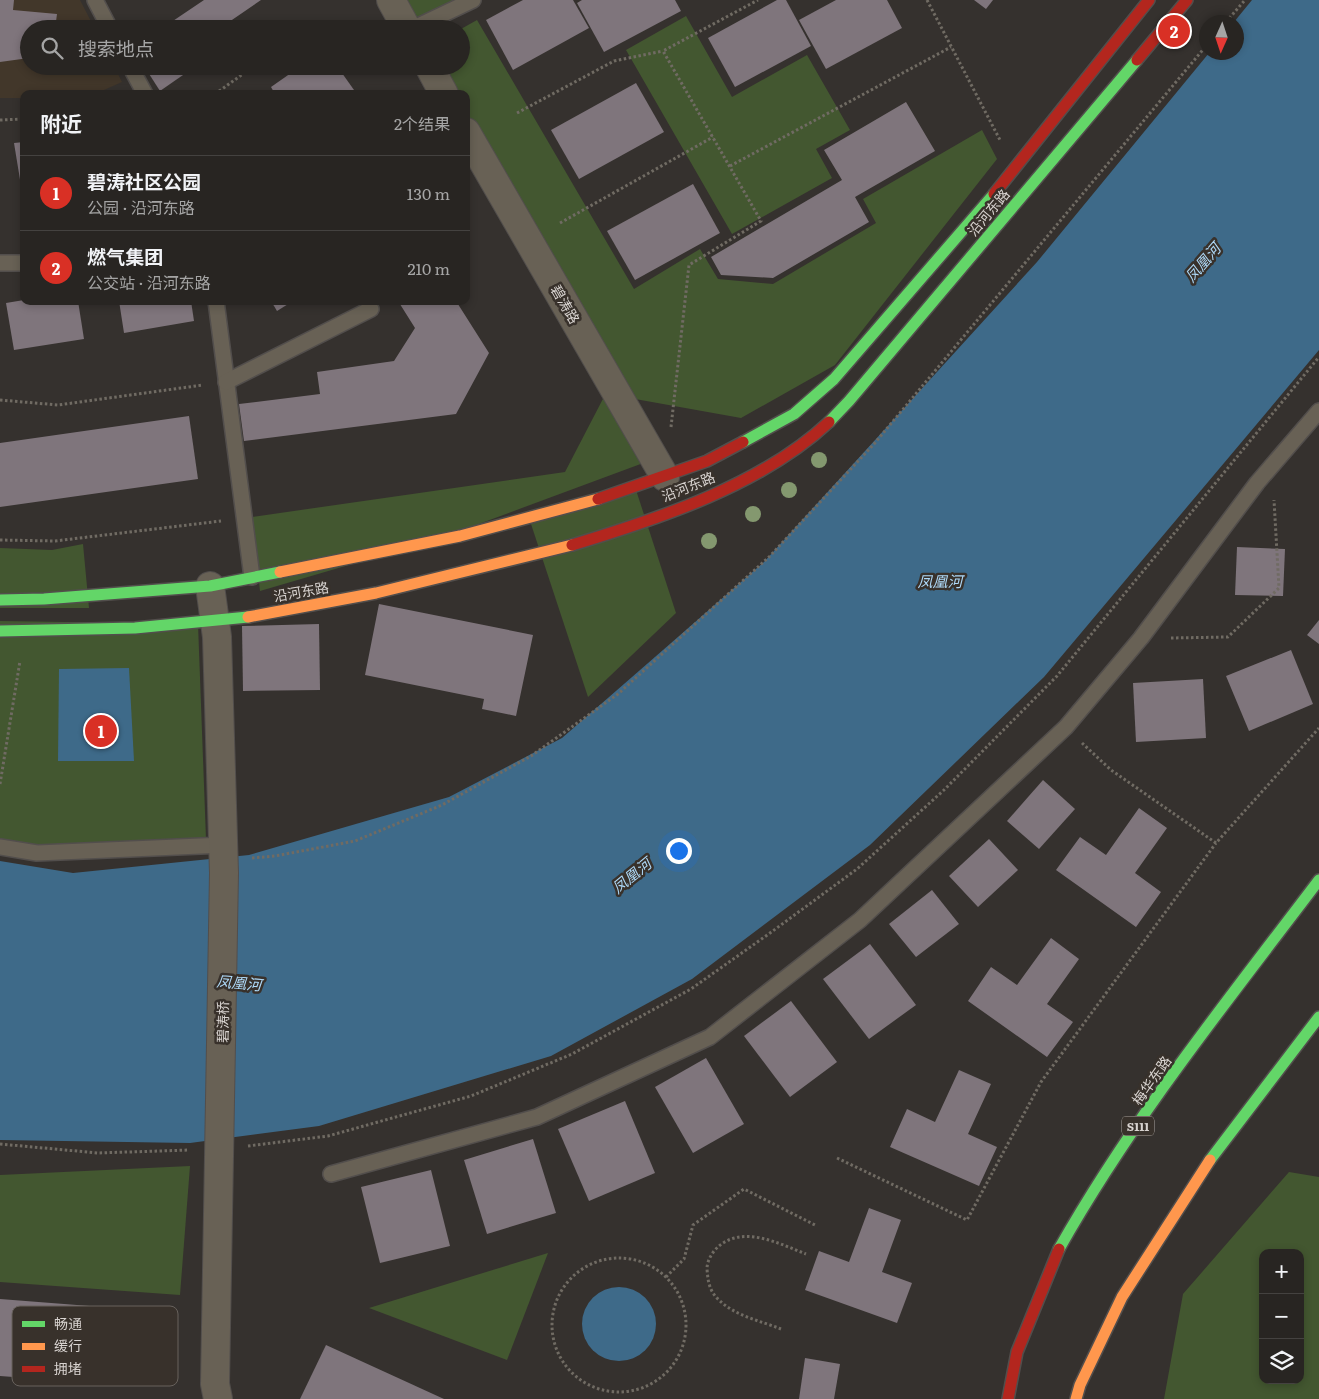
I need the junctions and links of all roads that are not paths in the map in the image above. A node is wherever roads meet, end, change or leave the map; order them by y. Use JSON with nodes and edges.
{"nodes":[{"id":1,"x":95,"y":0,"type":"edge"},
{"id":2,"x":390,"y":0,"type":"edge"},
{"id":3,"x":473,"y":0,"type":"edge"},
{"id":4,"x":1149,"y":0,"type":"edge"},
{"id":5,"x":1187,"y":0,"type":"edge"},
{"id":6,"x":105,"y":20,"type":"edge"},
{"id":7,"x":402,"y":20,"type":"edge"},
{"id":8,"x":431,"y":20,"type":"edge"},
{"id":9,"x":135,"y":75,"type":"edge"},
{"id":10,"x":434,"y":75,"type":"edge"},
{"id":11,"x":143,"y":90,"type":"edge"},
{"id":12,"x":442,"y":90,"type":"edge"},
{"id":13,"x":470,"y":139,"type":"edge"},
{"id":14,"x":0,"y":263,"type":"edge"},
{"id":15,"x":20,"y":263,"type":"edge"},
{"id":16,"x":216,"y":305,"type":"edge"},
{"id":17,"x":371,"y":309,"type":"dead end"},
{"id":18,"x":226,"y":382,"type":"junction"},
{"id":19,"x":1319,"y":410,"type":"edge"},
{"id":20,"x":665,"y":477,"type":"junction"},
{"id":21,"x":252,"y":577,"type":"junction"},
{"id":22,"x":210,"y":586,"type":"junction"},
{"id":23,"x":0,"y":600,"type":"edge"},
{"id":24,"x":216,"y":622,"type":"junction"},
{"id":25,"x":0,"y":631,"type":"edge"},
{"id":26,"x":0,"y":846,"type":"edge"},
{"id":27,"x":224,"y":859,"type":"junction"},
{"id":28,"x":1319,"y":880,"type":"edge"},
{"id":29,"x":1319,"y":1017,"type":"edge"},
{"id":30,"x":331,"y":1174,"type":"dead end"},
{"id":31,"x":218,"y":1399,"type":"edge"},
{"id":32,"x":1008,"y":1399,"type":"edge"},
{"id":33,"x":1076,"y":1399,"type":"edge"}],
"edges":[{"from":1,"to":6,"type":"lane"},
{"from":2,"to":7,"type":"street"},
{"from":3,"to":8,"type":"lane"},
{"from":4,"to":20,"type":"street","name":"沿河东路"},
{"from":5,"to":24,"type":"street","name":"沿河东路"},
{"from":9,"to":11,"type":"lane"},
{"from":10,"to":12,"type":"street"},
{"from":13,"to":20,"type":"street","name":"碧涛路"},
{"from":14,"to":15,"type":"lane"},
{"from":16,"to":18,"type":"lane"},
{"from":17,"to":18,"type":"lane"},
{"from":18,"to":21,"type":"lane"},
{"from":19,"to":30,"type":"lane"},
{"from":20,"to":21,"type":"street","name":"沿河东路"},
{"from":21,"to":22,"type":"street","name":"沿河东路"},
{"from":22,"to":23,"type":"street","name":"沿河东路"},
{"from":22,"to":24,"type":"street","name":"碧涛桥"},
{"from":24,"to":25,"type":"street","name":"沿河东路"},
{"from":24,"to":27,"type":"street","name":"碧涛桥"},
{"from":26,"to":27,"type":"lane"},
{"from":27,"to":31,"type":"street","name":"碧涛桥"},
{"from":28,"to":32,"type":"street","name":"梅华东路","number":"S111"},
{"from":29,"to":33,"type":"street"}]}
